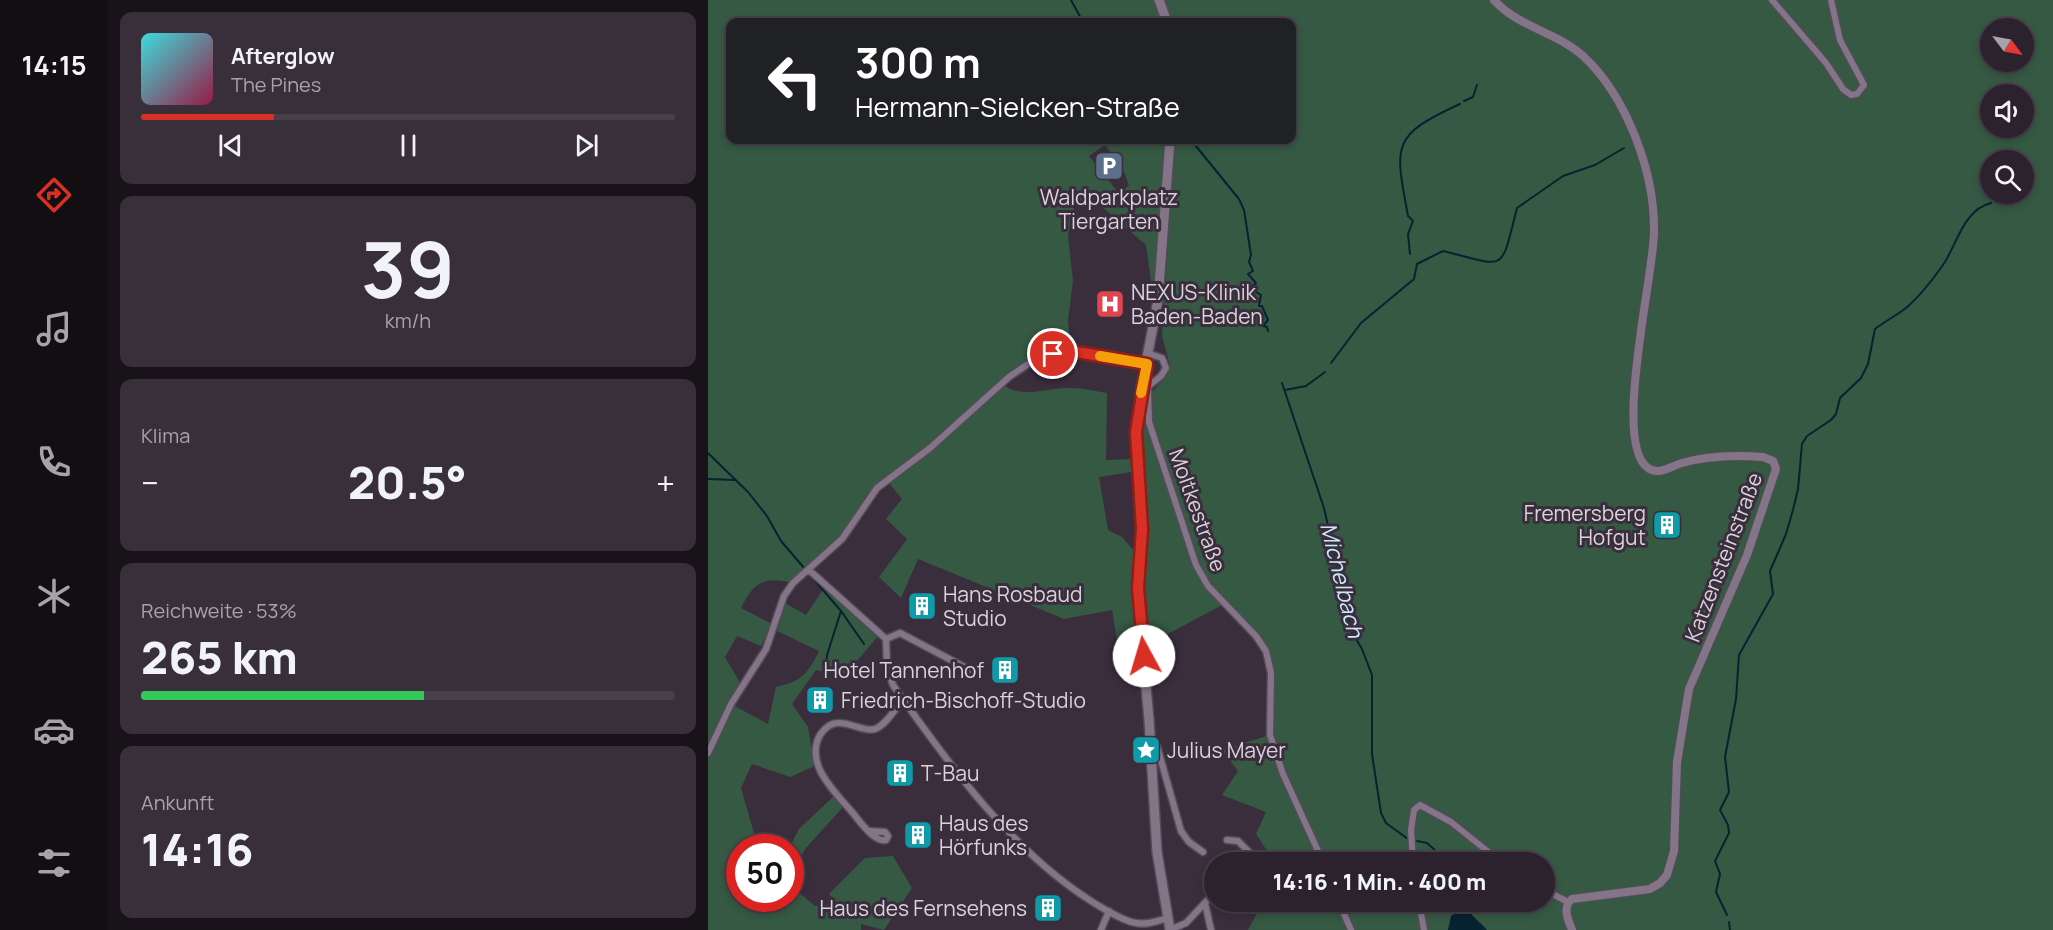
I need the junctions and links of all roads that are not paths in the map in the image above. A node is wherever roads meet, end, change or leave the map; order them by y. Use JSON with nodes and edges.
{"nodes":[{"id":1,"x":1159,"y":0,"type":"edge"},
{"id":2,"x":1494,"y":0,"type":"edge"},
{"id":3,"x":1772,"y":0,"type":"edge"},
{"id":4,"x":1831,"y":0,"type":"edge"},
{"id":5,"x":1166,"y":18,"type":"edge"},
{"id":6,"x":1170,"y":144,"type":"edge"},
{"id":7,"x":1150,"y":354,"type":"junction"},
{"id":8,"x":1147,"y":364,"type":"junction"},
{"id":9,"x":1145,"y":389,"type":"junction"},
{"id":10,"x":807,"y":571,"type":"junction"},
{"id":11,"x":886,"y":639,"type":"junction"},
{"id":12,"x":970,"y":670,"type":"dead end"},
{"id":13,"x":903,"y":699,"type":"junction"},
{"id":14,"x":1151,"y":744,"type":"junction"},
{"id":15,"x":708,"y":753,"type":"edge"},
{"id":16,"x":870,"y":831,"type":"dead end"},
{"id":17,"x":1227,"y":840,"type":"dead end"},
{"id":18,"x":1203,"y":852,"type":"dead end"},
{"id":19,"x":1249,"y":852,"type":"edge"},
{"id":20,"x":1318,"y":852,"type":"edge"},
{"id":21,"x":1412,"y":852,"type":"edge"},
{"id":22,"x":1488,"y":852,"type":"edge"},
{"id":23,"x":1555,"y":895,"type":"edge"},
{"id":24,"x":1568,"y":902,"type":"junction"},
{"id":25,"x":1204,"y":904,"type":"edge"},
{"id":26,"x":1109,"y":911,"type":"junction"},
{"id":27,"x":1207,"y":912,"type":"edge"},
{"id":28,"x":1343,"y":912,"type":"edge"},
{"id":29,"x":1421,"y":912,"type":"edge"},
{"id":30,"x":1168,"y":918,"type":"junction"},
{"id":31,"x":1101,"y":930,"type":"edge"},
{"id":32,"x":1170,"y":930,"type":"edge"},
{"id":33,"x":1210,"y":930,"type":"edge"},
{"id":34,"x":1351,"y":930,"type":"edge"},
{"id":35,"x":1424,"y":930,"type":"edge"},
{"id":36,"x":1572,"y":930,"type":"edge"}],
"edges":[{"from":1,"to":5,"type":"main road"},
{"from":2,"to":24,"type":"street","name":"Katzensteinstraße"},
{"from":3,"to":4,"type":"street"},
{"from":6,"to":7,"type":"main road"},
{"from":7,"to":8,"type":"main road"},
{"from":7,"to":9,"type":"street"},
{"from":8,"to":9,"type":"main road"},
{"from":8,"to":10,"type":"street"},
{"from":9,"to":14,"type":"main road"},
{"from":9,"to":20,"type":"street","name":"Moltkestraße"},
{"from":10,"to":11,"type":"street"},
{"from":10,"to":15,"type":"street"},
{"from":11,"to":12,"type":"street"},
{"from":11,"to":13,"type":"street"},
{"from":13,"to":16,"type":"street"},
{"from":13,"to":26,"type":"street"},
{"from":14,"to":18,"type":"street"},
{"from":14,"to":30,"type":"main road"},
{"from":17,"to":19,"type":"street"},
{"from":21,"to":22,"type":"street"},
{"from":23,"to":24,"type":"street"},
{"from":24,"to":36,"type":"street"},
{"from":25,"to":32,"type":"street"},
{"from":26,"to":30,"type":"street"},
{"from":26,"to":31,"type":"street"},
{"from":27,"to":33,"type":"street"},
{"from":28,"to":34,"type":"street"},
{"from":29,"to":35,"type":"street"},
{"from":30,"to":32,"type":"main road"}]}
